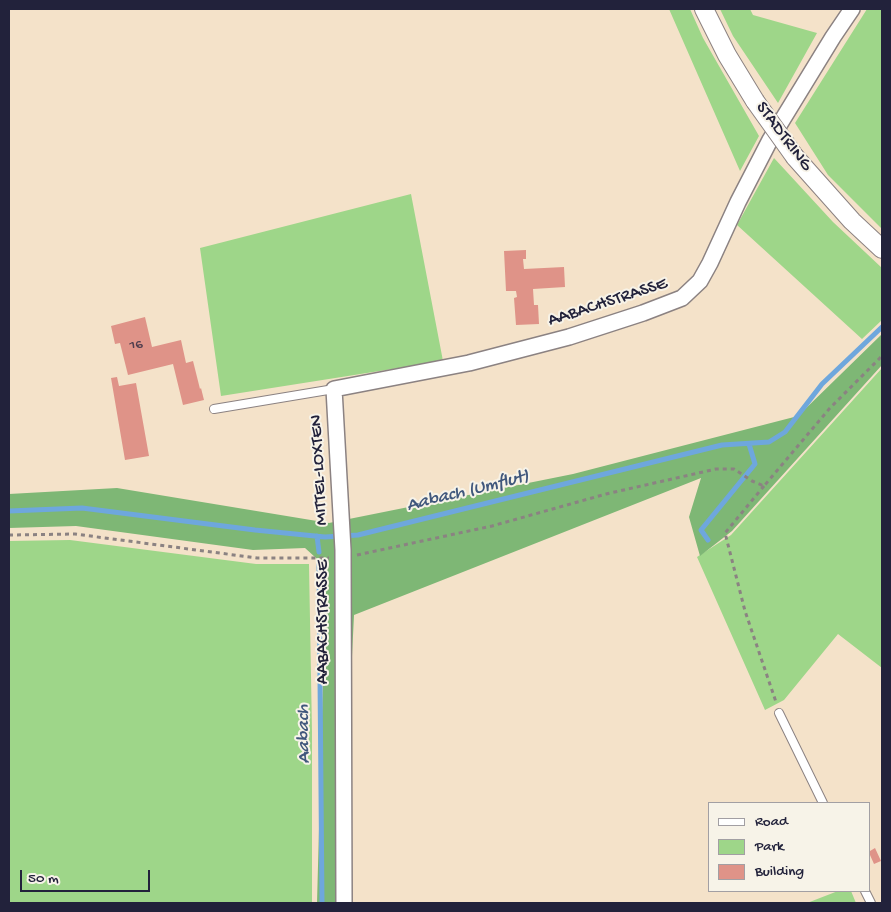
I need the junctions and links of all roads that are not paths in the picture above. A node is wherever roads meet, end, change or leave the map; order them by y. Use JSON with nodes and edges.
{"nodes":[{"id":1,"x":704,"y":9,"type":"edge"},
{"id":2,"x":852,"y":9,"type":"edge"},
{"id":3,"x":882,"y":249,"type":"edge"},
{"id":4,"x":334,"y":388,"type":"junction"},
{"id":5,"x":214,"y":409,"type":"dead end"},
{"id":6,"x":342,"y":554,"type":"joint"},
{"id":7,"x":779,"y":713,"type":"road end"},
{"id":8,"x":823,"y":802,"type":"edge"},
{"id":9,"x":344,"y":903,"type":"edge"}],
"edges":[{"from":1,"to":3,"type":"street","name":"STADTRING","bridge":true},
{"from":2,"to":4,"type":"street","name":"AABACHSTRASSE"},
{"from":4,"to":5,"type":"lane"},
{"from":4,"to":6,"type":"street","name":"MITTEL-LOXTEN"},
{"from":6,"to":9,"type":"street","name":"AABACHSTRASSE"},
{"from":7,"to":8,"type":"lane"}]}
